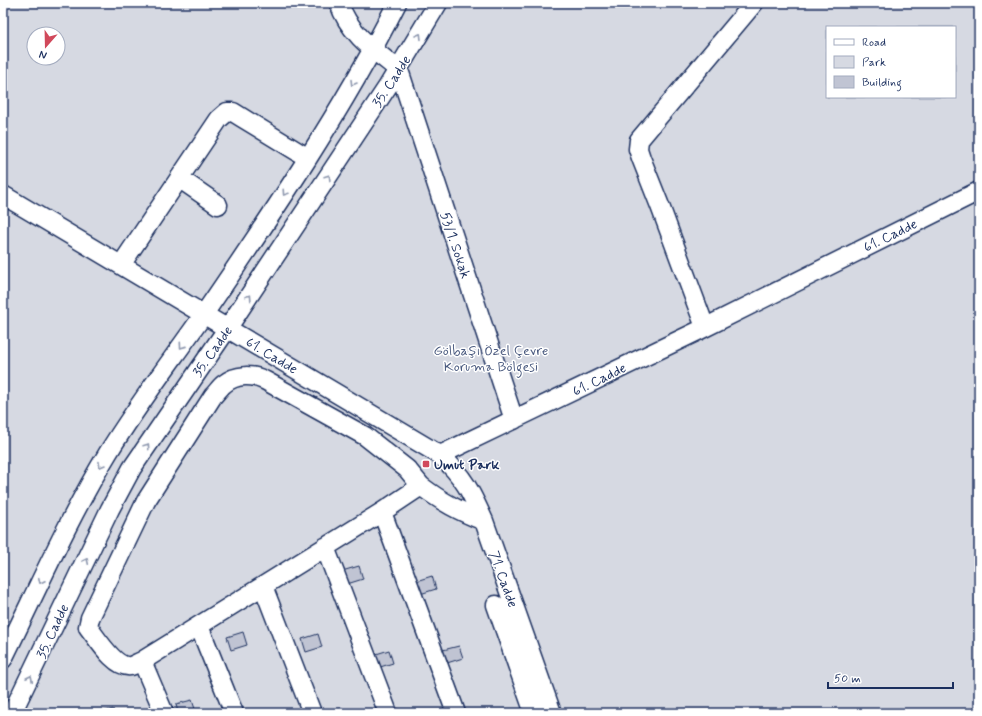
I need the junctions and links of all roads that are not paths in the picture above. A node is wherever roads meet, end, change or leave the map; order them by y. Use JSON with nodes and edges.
{"nodes":[{"id":1,"x":340,"y":3,"type":"edge"},
{"id":2,"x":397,"y":3,"type":"edge"},
{"id":3,"x":438,"y":3,"type":"edge"},
{"id":4,"x":754,"y":3,"type":"edge"},
{"id":5,"x":374,"y":50,"type":"junction"},
{"id":6,"x":399,"y":70,"type":"junction"},
{"id":7,"x":308,"y":158,"type":"junction"},
{"id":8,"x":179,"y":178,"type":"junction"},
{"id":9,"x":979,"y":191,"type":"edge"},
{"id":10,"x":3,"y":195,"type":"edge"},
{"id":11,"x":218,"y":205,"type":"dead end"},
{"id":12,"x":121,"y":264,"type":"junction"},
{"id":13,"x":204,"y":314,"type":"junction"},
{"id":14,"x":705,"y":327,"type":"junction"},
{"id":15,"x":227,"y":329,"type":"junction"},
{"id":16,"x":514,"y":420,"type":"junction"},
{"id":17,"x":440,"y":455,"type":"junction"},
{"id":18,"x":421,"y":486,"type":"junction"},
{"id":19,"x":382,"y":512,"type":"junction"},
{"id":20,"x":484,"y":521,"type":"junction"},
{"id":21,"x":325,"y":547,"type":"junction"},
{"id":22,"x":263,"y":586,"type":"junction"},
{"id":23,"x":496,"y":605,"type":"dead end"},
{"id":24,"x":199,"y":626,"type":"junction"},
{"id":25,"x":4,"y":655,"type":"edge"},
{"id":26,"x":142,"y":661,"type":"junction"},
{"id":27,"x":12,"y":713,"type":"edge"},
{"id":28,"x":164,"y":713,"type":"edge"},
{"id":29,"x":234,"y":713,"type":"edge"},
{"id":30,"x":312,"y":713,"type":"edge"},
{"id":31,"x":388,"y":713,"type":"edge"},
{"id":32,"x":456,"y":713,"type":"edge"},
{"id":33,"x":534,"y":713,"type":"edge"},
{"id":34,"x":552,"y":713,"type":"edge"}],
"edges":[{"from":1,"to":5,"type":"street"},
{"from":2,"to":5,"type":"street","name":"35. Cadde"},
{"from":6,"to":3,"type":"street","name":"35. Cadde","one_way":true},
{"from":4,"to":14,"type":"street"},
{"from":5,"to":6,"type":"street"},
{"from":5,"to":7,"type":"street","name":"35. Cadde","one_way":true},
{"from":15,"to":6,"type":"street","name":"35. Cadde","one_way":true},
{"from":6,"to":16,"type":"street","name":"53/1. Sokak"},
{"from":7,"to":8,"type":"street"},
{"from":7,"to":13,"type":"street","name":"35. Cadde","one_way":true},
{"from":8,"to":11,"type":"street"},
{"from":8,"to":12,"type":"street"},
{"from":9,"to":14,"type":"street","name":"61. Cadde"},
{"from":10,"to":12,"type":"street"},
{"from":12,"to":13,"type":"street"},
{"from":13,"to":15,"type":"street","name":"61. Cadde"},
{"from":13,"to":25,"type":"street","name":"35. Cadde","one_way":true},
{"from":14,"to":16,"type":"street","name":"61. Cadde"},
{"from":15,"to":17,"type":"street","name":"61. Cadde"},
{"from":27,"to":15,"type":"street","name":"35. Cadde","one_way":true},
{"from":16,"to":17,"type":"street","name":"61. Cadde"},
{"from":17,"to":20,"type":"street","name":"71. Cadde"},
{"from":18,"to":19,"type":"street"},
{"from":18,"to":20,"type":"street"},
{"from":18,"to":26,"type":"street"},
{"from":19,"to":21,"type":"street"},
{"from":19,"to":32,"type":"street"},
{"from":20,"to":34,"type":"street","name":"71. Cadde"},
{"from":21,"to":22,"type":"street"},
{"from":21,"to":31,"type":"street"},
{"from":22,"to":24,"type":"street"},
{"from":22,"to":30,"type":"street"},
{"from":23,"to":33,"type":"street"},
{"from":24,"to":26,"type":"street"},
{"from":24,"to":29,"type":"street"},
{"from":26,"to":28,"type":"street"}]}
